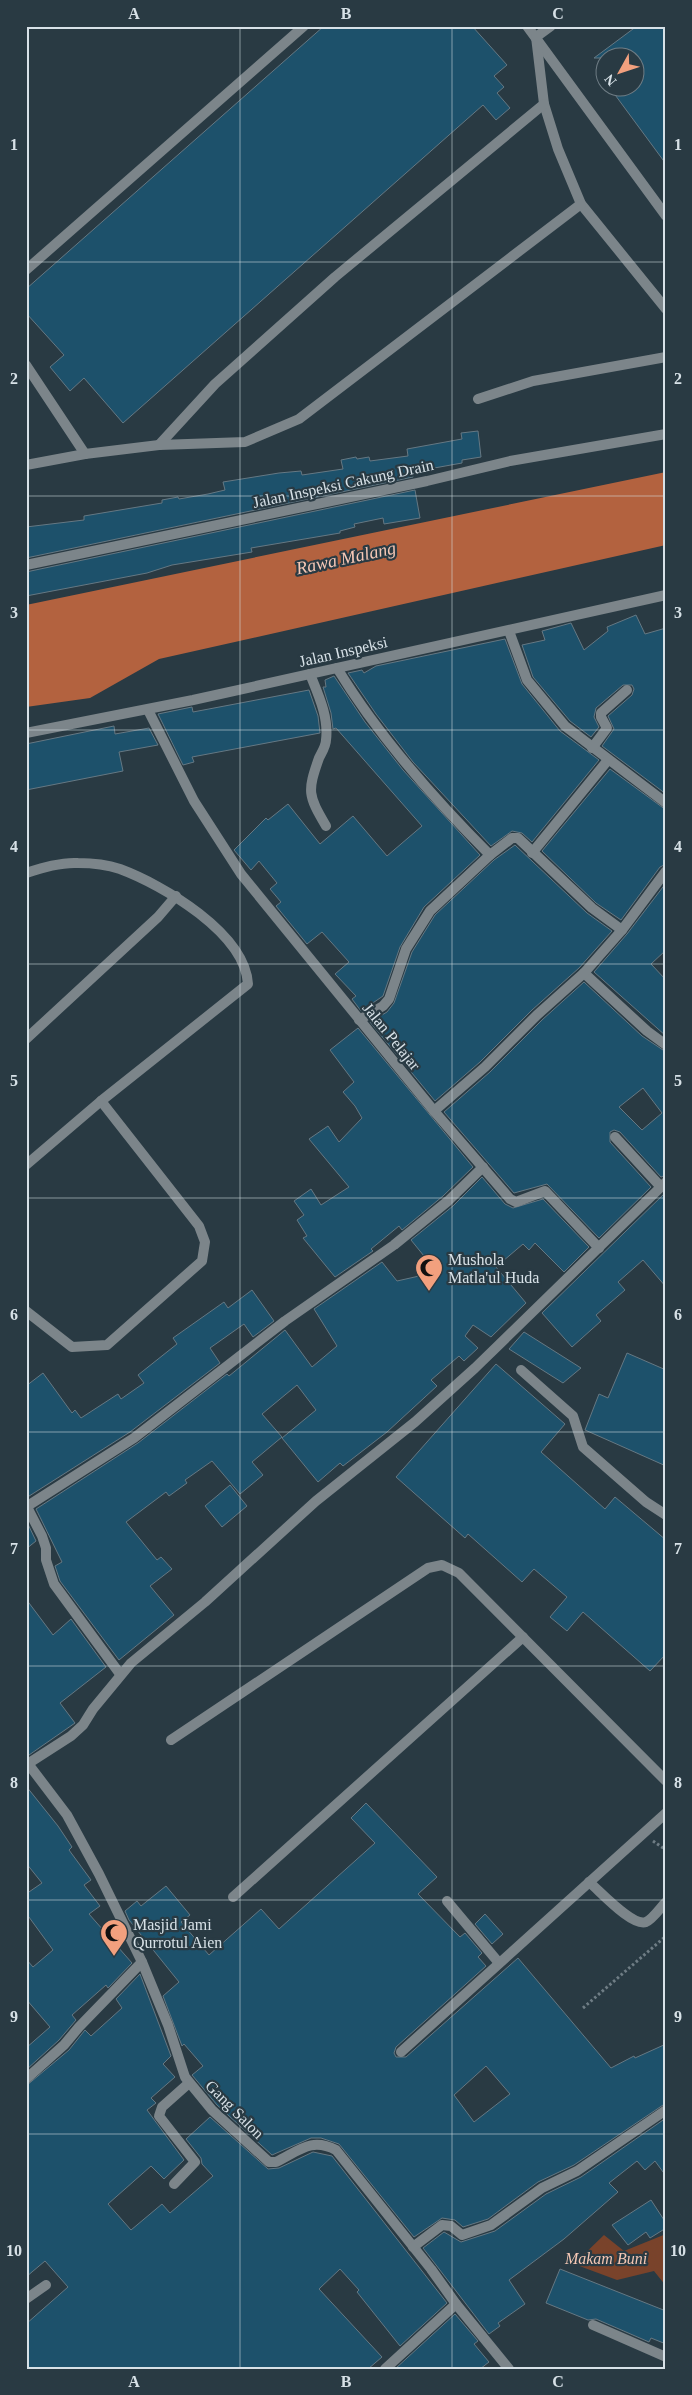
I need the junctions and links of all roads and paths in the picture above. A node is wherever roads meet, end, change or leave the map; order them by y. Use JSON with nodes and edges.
{"nodes":[{"id":1,"x":304,"y":26,"type":"edge"},
{"id":2,"x":527,"y":26,"type":"edge"},
{"id":3,"x":551,"y":26,"type":"edge"},
{"id":4,"x":536,"y":37,"type":"junction"},
{"id":5,"x":544,"y":104,"type":"junction"},
{"id":6,"x":581,"y":204,"type":"junction"},
{"id":7,"x":666,"y":216,"type":"edge"},
{"id":8,"x":26,"y":270,"type":"edge"},
{"id":9,"x":666,"y":309,"type":"edge"},
{"id":10,"x":666,"y":357,"type":"edge"},
{"id":11,"x":26,"y":364,"type":"edge"},
{"id":12,"x":478,"y":399,"type":"dead end"},
{"id":13,"x":666,"y":434,"type":"edge"},
{"id":14,"x":159,"y":445,"type":"junction"},
{"id":15,"x":85,"y":454,"type":"junction"},
{"id":16,"x":26,"y":466,"type":"edge"},
{"id":17,"x":26,"y":565,"type":"edge"},
{"id":18,"x":666,"y":595,"type":"edge"},
{"id":19,"x":509,"y":631,"type":"junction"},
{"id":20,"x":338,"y":668,"type":"junction"},
{"id":21,"x":310,"y":674,"type":"junction"},
{"id":22,"x":627,"y":690,"type":"dead end"},
{"id":23,"x":148,"y":710,"type":"junction"},
{"id":24,"x":26,"y":733,"type":"edge"},
{"id":25,"x":592,"y":748,"type":"junction"},
{"id":26,"x":608,"y":760,"type":"junction"},
{"id":27,"x":666,"y":803,"type":"edge"},
{"id":28,"x":326,"y":826,"type":"dead end"},
{"id":29,"x":532,"y":853,"type":"junction"},
{"id":30,"x":490,"y":855,"type":"junction"},
{"id":31,"x":666,"y":871,"type":"edge"},
{"id":32,"x":26,"y":873,"type":"edge"},
{"id":33,"x":176,"y":896,"type":"junction"},
{"id":34,"x":622,"y":930,"type":"junction"},
{"id":35,"x":584,"y":973,"type":"junction"},
{"id":36,"x":359,"y":1020,"type":"junction"},
{"id":37,"x":26,"y":1039,"type":"edge"},
{"id":38,"x":666,"y":1045,"type":"edge"},
{"id":39,"x":100,"y":1102,"type":"junction"},
{"id":40,"x":434,"y":1111,"type":"junction"},
{"id":41,"x":615,"y":1137,"type":"dead end"},
{"id":42,"x":26,"y":1164,"type":"edge"},
{"id":43,"x":483,"y":1167,"type":"junction"},
{"id":44,"x":663,"y":1185,"type":"edge"},
{"id":45,"x":599,"y":1248,"type":"junction"},
{"id":46,"x":26,"y":1311,"type":"edge"},
{"id":47,"x":520,"y":1370,"type":"dead end"},
{"id":48,"x":26,"y":1506,"type":"edge"},
{"id":49,"x":666,"y":1515,"type":"edge"},
{"id":50,"x":522,"y":1637,"type":"junction"},
{"id":51,"x":120,"y":1674,"type":"junction"},
{"id":52,"x":171,"y":1740,"type":"dead end"},
{"id":53,"x":27,"y":1762,"type":"edge"},
{"id":54,"x":666,"y":1781,"type":"edge"},
{"id":55,"x":666,"y":1812,"type":"edge"},
{"id":56,"x":589,"y":1882,"type":"junction"},
{"id":57,"x":234,"y":1897,"type":"dead end"},
{"id":58,"x":447,"y":1901,"type":"dead end"},
{"id":59,"x":666,"y":1902,"type":"edge"},
{"id":60,"x":666,"y":1936,"type":"edge"},
{"id":61,"x":142,"y":1962,"type":"junction"},
{"id":62,"x":499,"y":1963,"type":"junction"},
{"id":63,"x":583,"y":2008,"type":"dead end"},
{"id":64,"x":401,"y":2052,"type":"dead end"},
{"id":65,"x":26,"y":2079,"type":"edge"},
{"id":66,"x":189,"y":2083,"type":"junction"},
{"id":67,"x":666,"y":2110,"type":"edge"},
{"id":68,"x":174,"y":2184,"type":"dead end"},
{"id":69,"x":413,"y":2247,"type":"junction"},
{"id":70,"x":46,"y":2285,"type":"dead end"},
{"id":71,"x":26,"y":2299,"type":"edge"},
{"id":72,"x":456,"y":2304,"type":"junction"},
{"id":73,"x":594,"y":2325,"type":"dead end"},
{"id":74,"x":666,"y":2357,"type":"edge"},
{"id":75,"x":385,"y":2369,"type":"edge"},
{"id":76,"x":509,"y":2369,"type":"edge"}],
"edges":[{"from":1,"to":8,"type":"street"},
{"from":2,"to":4,"type":"street"},
{"from":3,"to":4,"type":"street"},
{"from":4,"to":5,"type":"street"},
{"from":4,"to":7,"type":"street"},
{"from":5,"to":6,"type":"street"},
{"from":5,"to":14,"type":"street"},
{"from":6,"to":9,"type":"street"},
{"from":6,"to":14,"type":"street"},
{"from":10,"to":12,"type":"street"},
{"from":11,"to":15,"type":"street"},
{"from":13,"to":17,"type":"street","name":"Jalan Inspeksi Cakung Drain"},
{"from":14,"to":15,"type":"street"},
{"from":15,"to":16,"type":"street"},
{"from":18,"to":19,"type":"street","name":"Jalan Inspeksi"},
{"from":19,"to":20,"type":"street","name":"Jalan Inspeksi"},
{"from":19,"to":25,"type":"street"},
{"from":20,"to":21,"type":"street","name":"Jalan Inspeksi"},
{"from":20,"to":30,"type":"street"},
{"from":21,"to":23,"type":"street","name":"Jalan Inspeksi"},
{"from":21,"to":28,"type":"street"},
{"from":22,"to":25,"type":"street"},
{"from":23,"to":24,"type":"street","name":"Jalan Inspeksi"},
{"from":23,"to":36,"type":"street","name":"Jalan Pelajar"},
{"from":25,"to":26,"type":"street"},
{"from":26,"to":27,"type":"street"},
{"from":26,"to":29,"type":"street"},
{"from":29,"to":30,"type":"street"},
{"from":29,"to":34,"type":"street"},
{"from":30,"to":36,"type":"street"},
{"from":31,"to":34,"type":"street"},
{"from":32,"to":33,"type":"street"},
{"from":33,"to":37,"type":"street"},
{"from":33,"to":39,"type":"street"},
{"from":34,"to":35,"type":"street"},
{"from":35,"to":38,"type":"street"},
{"from":35,"to":40,"type":"street"},
{"from":36,"to":40,"type":"street","name":"Jalan Pelajar"},
{"from":39,"to":42,"type":"street"},
{"from":39,"to":46,"type":"street"},
{"from":40,"to":43,"type":"street","name":"Jalan Pelajar"},
{"from":41,"to":44,"type":"street"},
{"from":43,"to":45,"type":"street","name":"Jalan Pelajar"},
{"from":43,"to":48,"type":"street"},
{"from":44,"to":45,"type":"street"},
{"from":45,"to":51,"type":"street"},
{"from":47,"to":49,"type":"street"},
{"from":48,"to":51,"type":"street"},
{"from":50,"to":52,"type":"street"},
{"from":50,"to":54,"type":"street"},
{"from":50,"to":57,"type":"street"},
{"from":51,"to":53,"type":"street"},
{"from":53,"to":61,"type":"street","name":"Gang Salon"},
{"from":55,"to":56,"type":"street"},
{"from":56,"to":59,"type":"street"},
{"from":56,"to":62,"type":"street"},
{"from":58,"to":62,"type":"street"},
{"from":60,"to":63,"type":"path"},
{"from":61,"to":65,"type":"street"},
{"from":61,"to":66,"type":"street","name":"Gang Salon"},
{"from":62,"to":64,"type":"street"},
{"from":66,"to":68,"type":"street"},
{"from":66,"to":69,"type":"street","name":"Gang Salon"},
{"from":67,"to":69,"type":"street"},
{"from":69,"to":72,"type":"street","name":"Gang Salon"},
{"from":70,"to":71,"type":"street"},
{"from":72,"to":75,"type":"street"},
{"from":72,"to":76,"type":"street","name":"Gang Salon"},
{"from":73,"to":74,"type":"street"}]}
